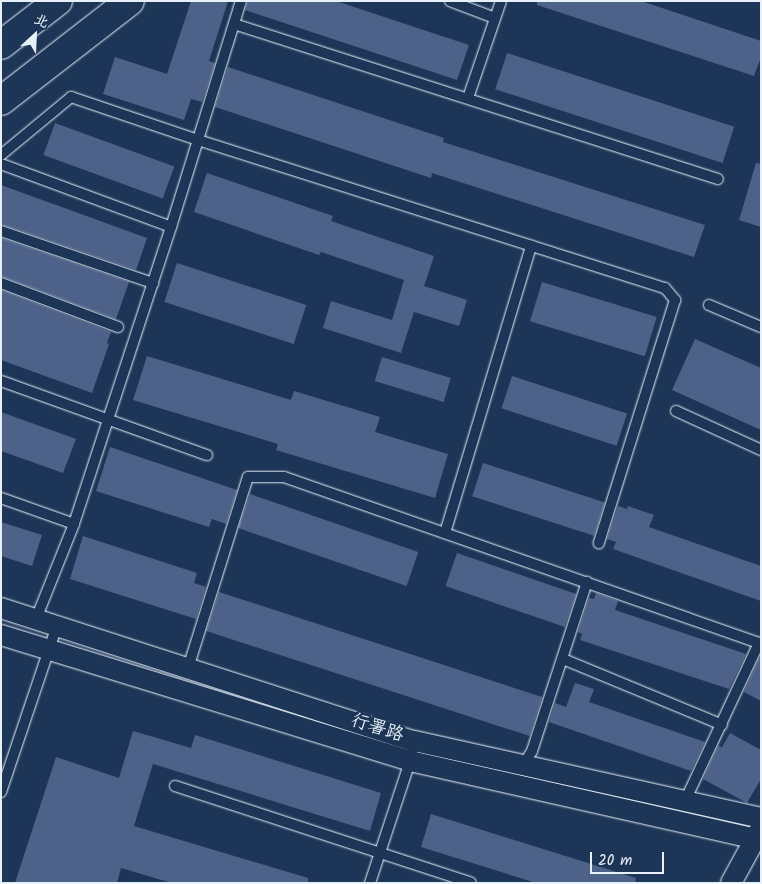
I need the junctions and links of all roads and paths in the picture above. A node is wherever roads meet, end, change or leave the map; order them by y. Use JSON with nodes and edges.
{"nodes":[{"id":1,"x":58,"y":1,"type":"edge"},
{"id":2,"x":130,"y":1,"type":"edge"},
{"id":3,"x":241,"y":1,"type":"edge"},
{"id":4,"x":450,"y":1,"type":"edge"},
{"id":5,"x":500,"y":1,"type":"edge"},
{"id":6,"x":495,"y":18,"type":"junction"},
{"id":7,"x":234,"y":24,"type":"junction"},
{"id":8,"x":1,"y":45,"type":"edge"},
{"id":9,"x":468,"y":98,"type":"junction"},
{"id":10,"x":1,"y":101,"type":"edge"},
{"id":11,"x":198,"y":140,"type":"junction"},
{"id":12,"x":1,"y":155,"type":"edge"},
{"id":13,"x":1,"y":164,"type":"edge"},
{"id":14,"x":718,"y":179,"type":"dead end"},
{"id":15,"x":171,"y":227,"type":"junction"},
{"id":16,"x":1,"y":231,"type":"edge"},
{"id":17,"x":531,"y":246,"type":"junction"},
{"id":18,"x":1,"y":283,"type":"edge"},
{"id":19,"x":153,"y":283,"type":"junction"},
{"id":20,"x":709,"y":305,"type":"dead end"},
{"id":21,"x":118,"y":327,"type":"dead end"},
{"id":22,"x":761,"y":327,"type":"edge"},
{"id":23,"x":1,"y":381,"type":"edge"},
{"id":24,"x":676,"y":411,"type":"dead end"},
{"id":25,"x":108,"y":419,"type":"junction"},
{"id":26,"x":761,"y":450,"type":"edge"},
{"id":27,"x":207,"y":455,"type":"dead end"},
{"id":28,"x":1,"y":498,"type":"edge"},
{"id":29,"x":74,"y":524,"type":"junction"},
{"id":30,"x":445,"y":533,"type":"junction"},
{"id":31,"x":599,"y":543,"type":"dead end"},
{"id":32,"x":586,"y":582,"type":"junction"},
{"id":33,"x":1,"y":608,"type":"edge"},
{"id":34,"x":36,"y":619,"type":"junction"},
{"id":35,"x":57,"y":626,"type":"junction"},
{"id":36,"x":1,"y":635,"type":"edge"},
{"id":37,"x":48,"y":650,"type":"junction"},
{"id":38,"x":563,"y":659,"type":"junction"},
{"id":39,"x":188,"y":668,"type":"junction"},
{"id":40,"x":722,"y":725,"type":"junction"},
{"id":41,"x":414,"y":741,"type":"junction"},
{"id":42,"x":410,"y":761,"type":"junction"},
{"id":43,"x":522,"y":767,"type":"junction"},
{"id":44,"x":175,"y":786,"type":"dead end"},
{"id":45,"x":1,"y":792,"type":"edge"},
{"id":46,"x":684,"y":803,"type":"junction"},
{"id":47,"x":761,"y":818,"type":"edge"},
{"id":48,"x":759,"y":836,"type":"edge"},
{"id":49,"x":379,"y":853,"type":"junction"},
{"id":50,"x":370,"y":883,"type":"edge"},
{"id":51,"x":471,"y":883,"type":"edge"},
{"id":52,"x":731,"y":883,"type":"edge"}],
"edges":[{"from":1,"to":8,"type":"main road"},
{"from":2,"to":10,"type":"main road"},
{"from":3,"to":7,"type":"lane"},
{"from":4,"to":6,"type":"lane"},
{"from":5,"to":6,"type":"lane"},
{"from":6,"to":9,"type":"lane"},
{"from":7,"to":9,"type":"lane"},
{"from":7,"to":11,"type":"lane"},
{"from":9,"to":14,"type":"lane"},
{"from":11,"to":12,"type":"lane"},
{"from":11,"to":15,"type":"lane"},
{"from":11,"to":17,"type":"lane"},
{"from":13,"to":15,"type":"lane"},
{"from":15,"to":19,"type":"lane"},
{"from":16,"to":19,"type":"lane"},
{"from":17,"to":30,"type":"lane"},
{"from":17,"to":31,"type":"lane"},
{"from":18,"to":21,"type":"lane"},
{"from":19,"to":25,"type":"lane"},
{"from":20,"to":22,"type":"lane"},
{"from":23,"to":25,"type":"lane"},
{"from":24,"to":26,"type":"lane"},
{"from":25,"to":27,"type":"lane"},
{"from":25,"to":29,"type":"lane"},
{"from":28,"to":29,"type":"lane"},
{"from":29,"to":34,"type":"lane"},
{"from":30,"to":32,"type":"lane"},
{"from":30,"to":39,"type":"lane"},
{"from":32,"to":38,"type":"lane"},
{"from":32,"to":40,"type":"lane"},
{"from":33,"to":34,"type":"street","name":"行署路"},
{"from":34,"to":35,"type":"street","name":"行署路"},
{"from":35,"to":37,"type":"lane"},
{"from":35,"to":39,"type":"street","name":"行署路"},
{"from":36,"to":37,"type":"street","name":"行署路"},
{"from":37,"to":42,"type":"street","name":"行署路"},
{"from":37,"to":45,"type":"lane"},
{"from":38,"to":40,"type":"lane"},
{"from":38,"to":43,"type":"lane"},
{"from":39,"to":41,"type":"street","name":"行署路"},
{"from":40,"to":46,"type":"lane"},
{"from":41,"to":42,"type":"lane"},
{"from":41,"to":43,"type":"street","name":"行署路"},
{"from":42,"to":48,"type":"street","name":"行署路"},
{"from":42,"to":49,"type":"lane"},
{"from":43,"to":46,"type":"street","name":"行署路"},
{"from":44,"to":49,"type":"lane"},
{"from":46,"to":47,"type":"street","name":"行署路"},
{"from":48,"to":52,"type":"street"},
{"from":49,"to":50,"type":"lane"},
{"from":49,"to":51,"type":"lane"}]}
